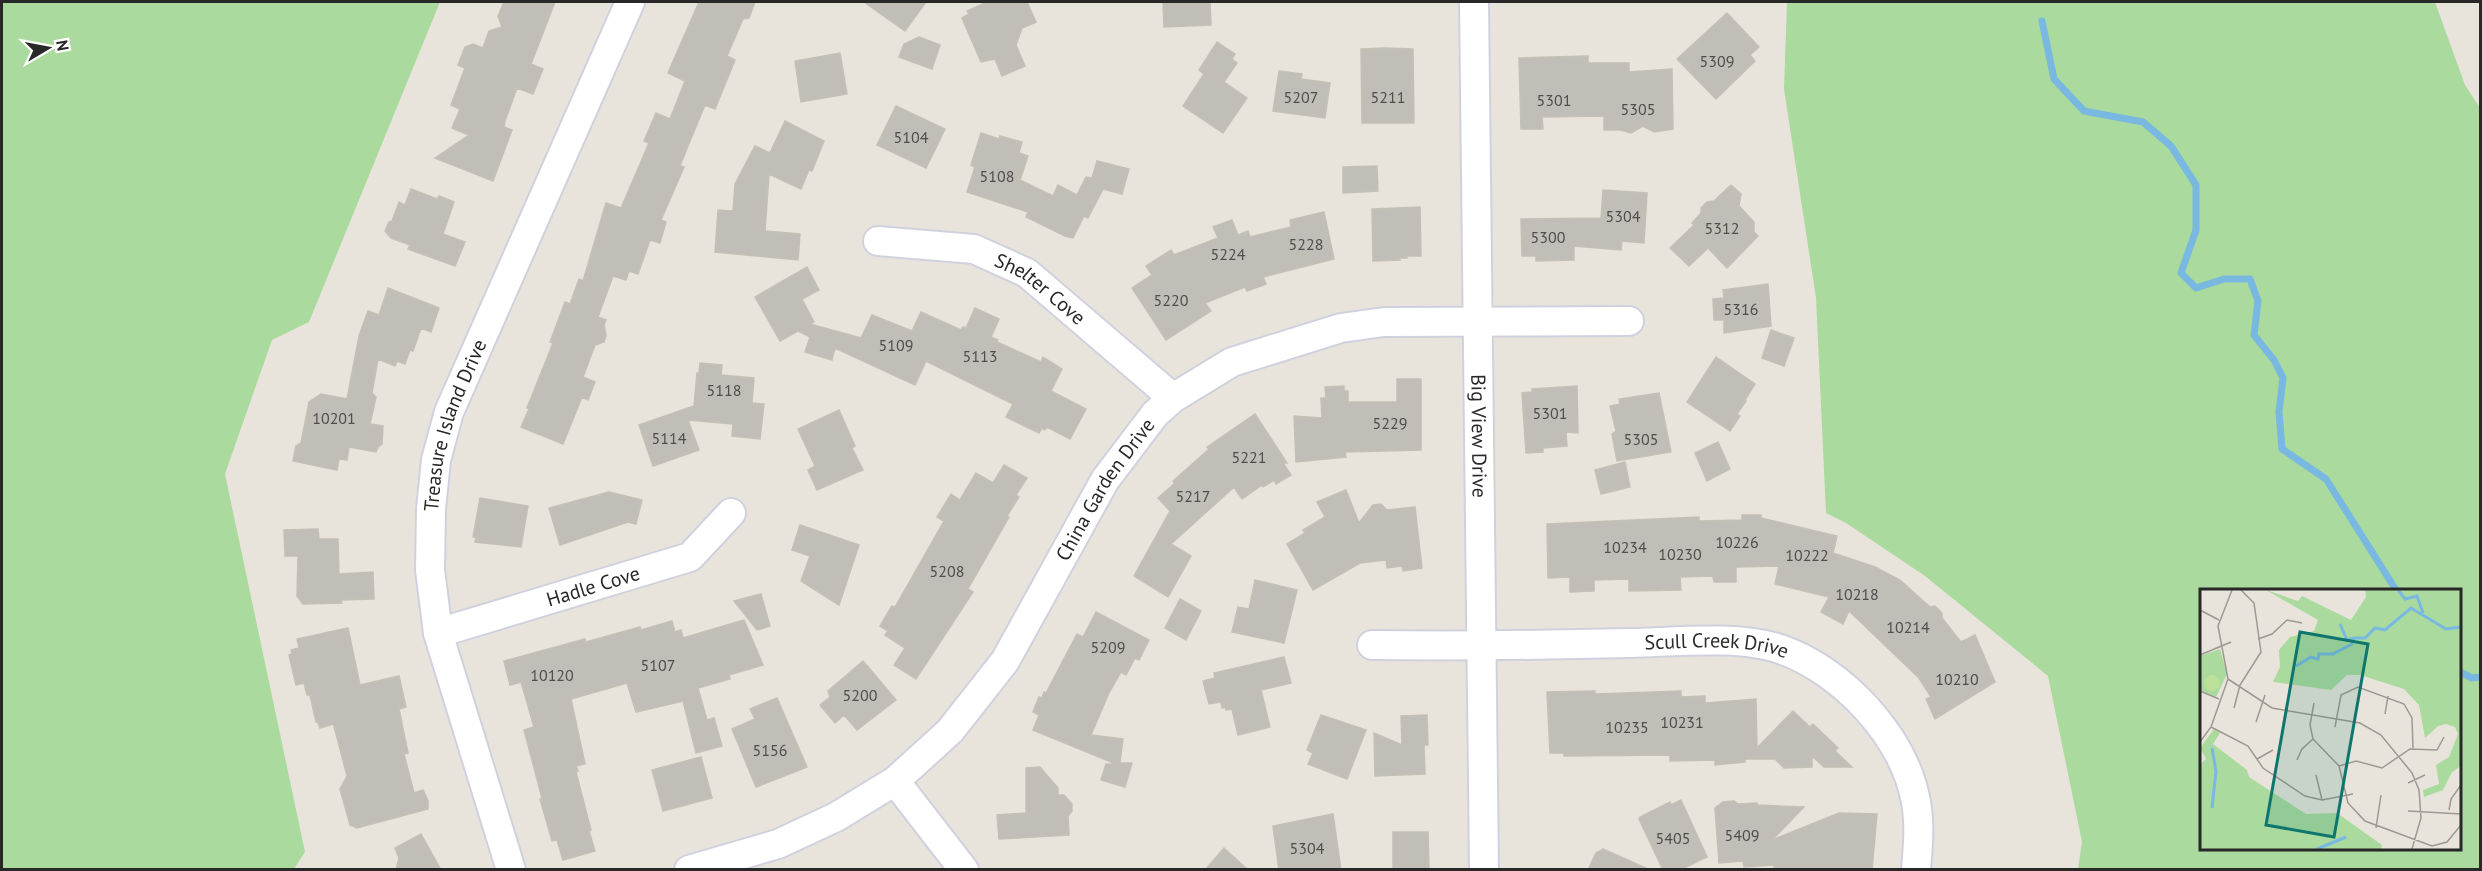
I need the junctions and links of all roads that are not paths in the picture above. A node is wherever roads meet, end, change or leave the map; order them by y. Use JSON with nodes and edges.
{"nodes":[{"id":1,"x":630,"y":2,"type":"edge"},
{"id":2,"x":1474,"y":2,"type":"edge"},
{"id":3,"x":878,"y":241,"type":"dead end"},
{"id":4,"x":1629,"y":321,"type":"dead end"},
{"id":5,"x":1478,"y":322,"type":"junction"},
{"id":6,"x":1173,"y":398,"type":"junction"},
{"id":7,"x":731,"y":513,"type":"dead end"},
{"id":8,"x":438,"y":633,"type":"junction"},
{"id":9,"x":1372,"y":645,"type":"dead end"},
{"id":10,"x":1480,"y":646,"type":"junction"},
{"id":11,"x":895,"y":781,"type":"junction"},
{"id":12,"x":511,"y":870,"type":"edge"},
{"id":13,"x":689,"y":870,"type":"edge"},
{"id":14,"x":964,"y":870,"type":"edge"},
{"id":15,"x":1484,"y":870,"type":"edge"},
{"id":16,"x":1916,"y":870,"type":"edge"}],
"edges":[{"from":1,"to":8,"type":"street","name":"Treasure Island Drive"},
{"from":2,"to":5,"type":"street","name":"Big View Drive"},
{"from":3,"to":6,"type":"street","name":"Shelter Cove"},
{"from":4,"to":5,"type":"street","name":"China Garden Drive"},
{"from":5,"to":6,"type":"street","name":"China Garden Drive"},
{"from":5,"to":10,"type":"street","name":"Big View Drive"},
{"from":6,"to":11,"type":"street","name":"China Garden Drive"},
{"from":7,"to":8,"type":"street","name":"Hadle Cove"},
{"from":8,"to":12,"type":"street","name":"Treasure Island Drive"},
{"from":9,"to":10,"type":"street","name":"Scull Creek Drive"},
{"from":10,"to":15,"type":"street","name":"Big View Drive"},
{"from":10,"to":16,"type":"street","name":"Scull Creek Drive"},
{"from":11,"to":13,"type":"street","name":"China Garden Drive"},
{"from":11,"to":14,"type":"street"}]}
